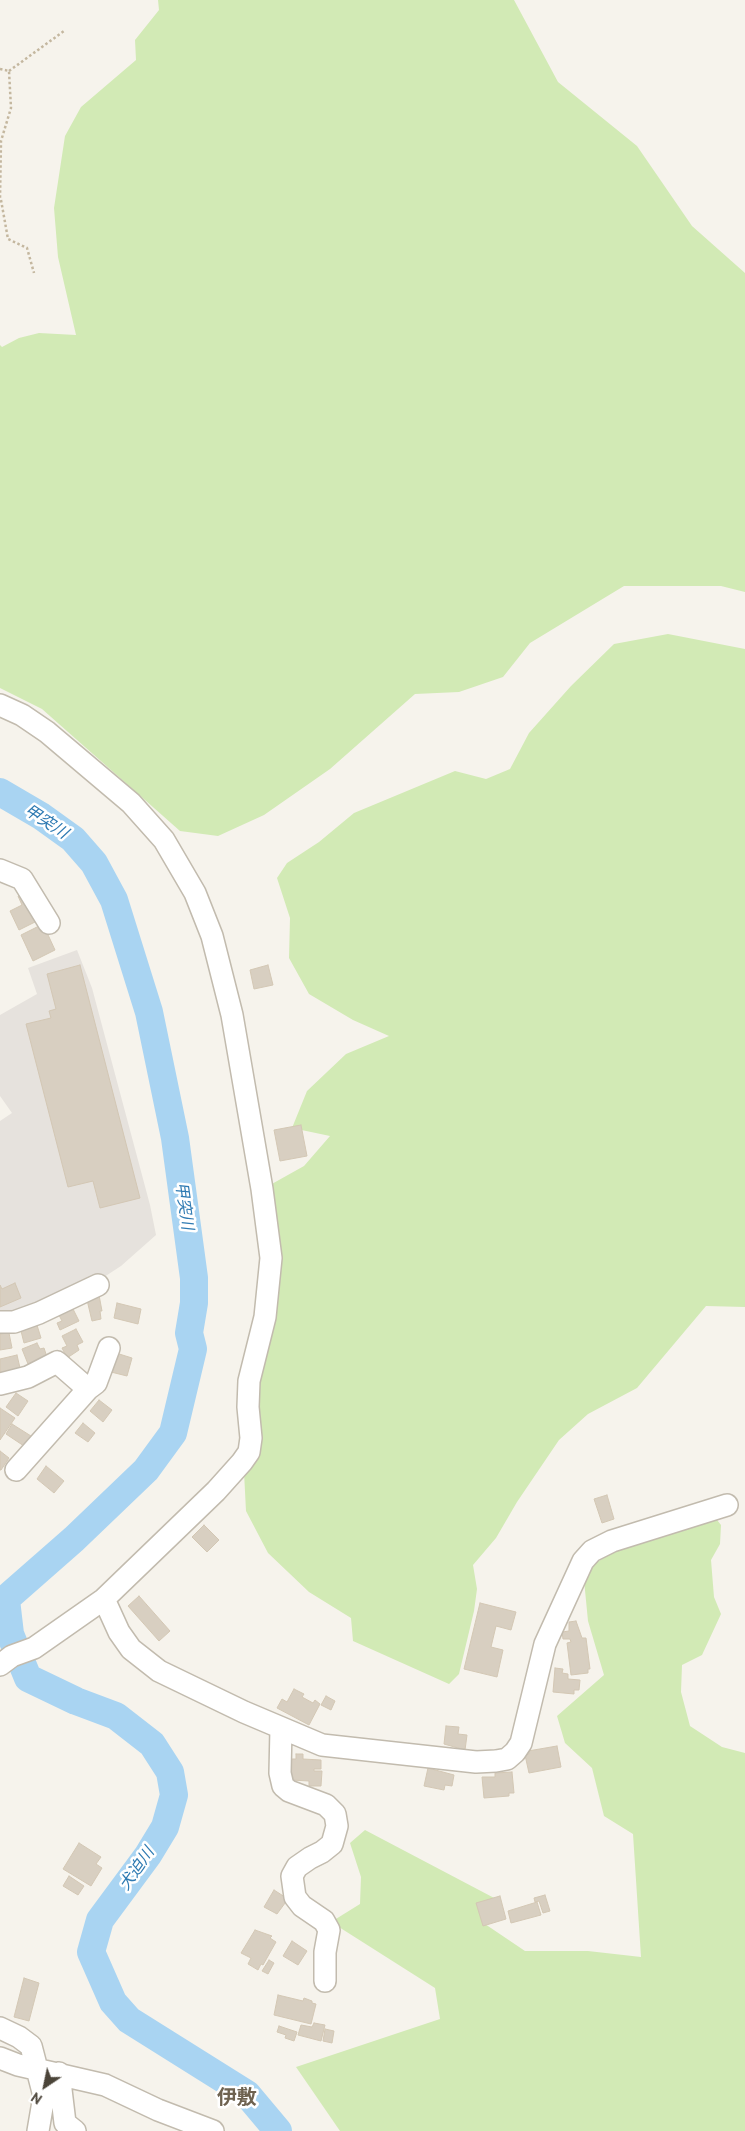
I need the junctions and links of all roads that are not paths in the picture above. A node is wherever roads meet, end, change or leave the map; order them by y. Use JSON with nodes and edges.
{"nodes":[{"id":1,"x":0,"y":706,"type":"edge"},
{"id":2,"x":0,"y":870,"type":"edge"},
{"id":3,"x":49,"y":923,"type":"dead end"},
{"id":4,"x":98,"y":1285,"type":"dead end"},
{"id":5,"x":0,"y":1322,"type":"edge"},
{"id":6,"x":109,"y":1348,"type":"dead end"},
{"id":7,"x":0,"y":1384,"type":"edge"},
{"id":8,"x":88,"y":1389,"type":"junction"},
{"id":9,"x":16,"y":1470,"type":"dead end"},
{"id":10,"x":727,"y":1505,"type":"dead end"},
{"id":11,"x":104,"y":1599,"type":"junction"},
{"id":12,"x":6,"y":1660,"type":"edge"},
{"id":13,"x":281,"y":1728,"type":"junction"},
{"id":14,"x":325,"y":1981,"type":"dead end"},
{"id":15,"x":0,"y":2028,"type":"edge"},
{"id":16,"x":0,"y":2058,"type":"edge"},
{"id":17,"x":48,"y":2071,"type":"junction"},
{"id":18,"x":38,"y":2131,"type":"edge"},
{"id":19,"x":75,"y":2131,"type":"edge"},
{"id":20,"x":213,"y":2131,"type":"edge"}],
"edges":[{"from":1,"to":11,"type":"street"},
{"from":2,"to":3,"type":"street"},
{"from":4,"to":5,"type":"street"},
{"from":6,"to":8,"type":"street"},
{"from":7,"to":8,"type":"street"},
{"from":8,"to":9,"type":"street"},
{"from":10,"to":13,"type":"street"},
{"from":11,"to":12,"type":"street"},
{"from":11,"to":13,"type":"street"},
{"from":13,"to":14,"type":"street"},
{"from":15,"to":17,"type":"street"},
{"from":16,"to":17,"type":"street"},
{"from":17,"to":18,"type":"street"},
{"from":17,"to":19,"type":"street"},
{"from":17,"to":20,"type":"street"}]}
